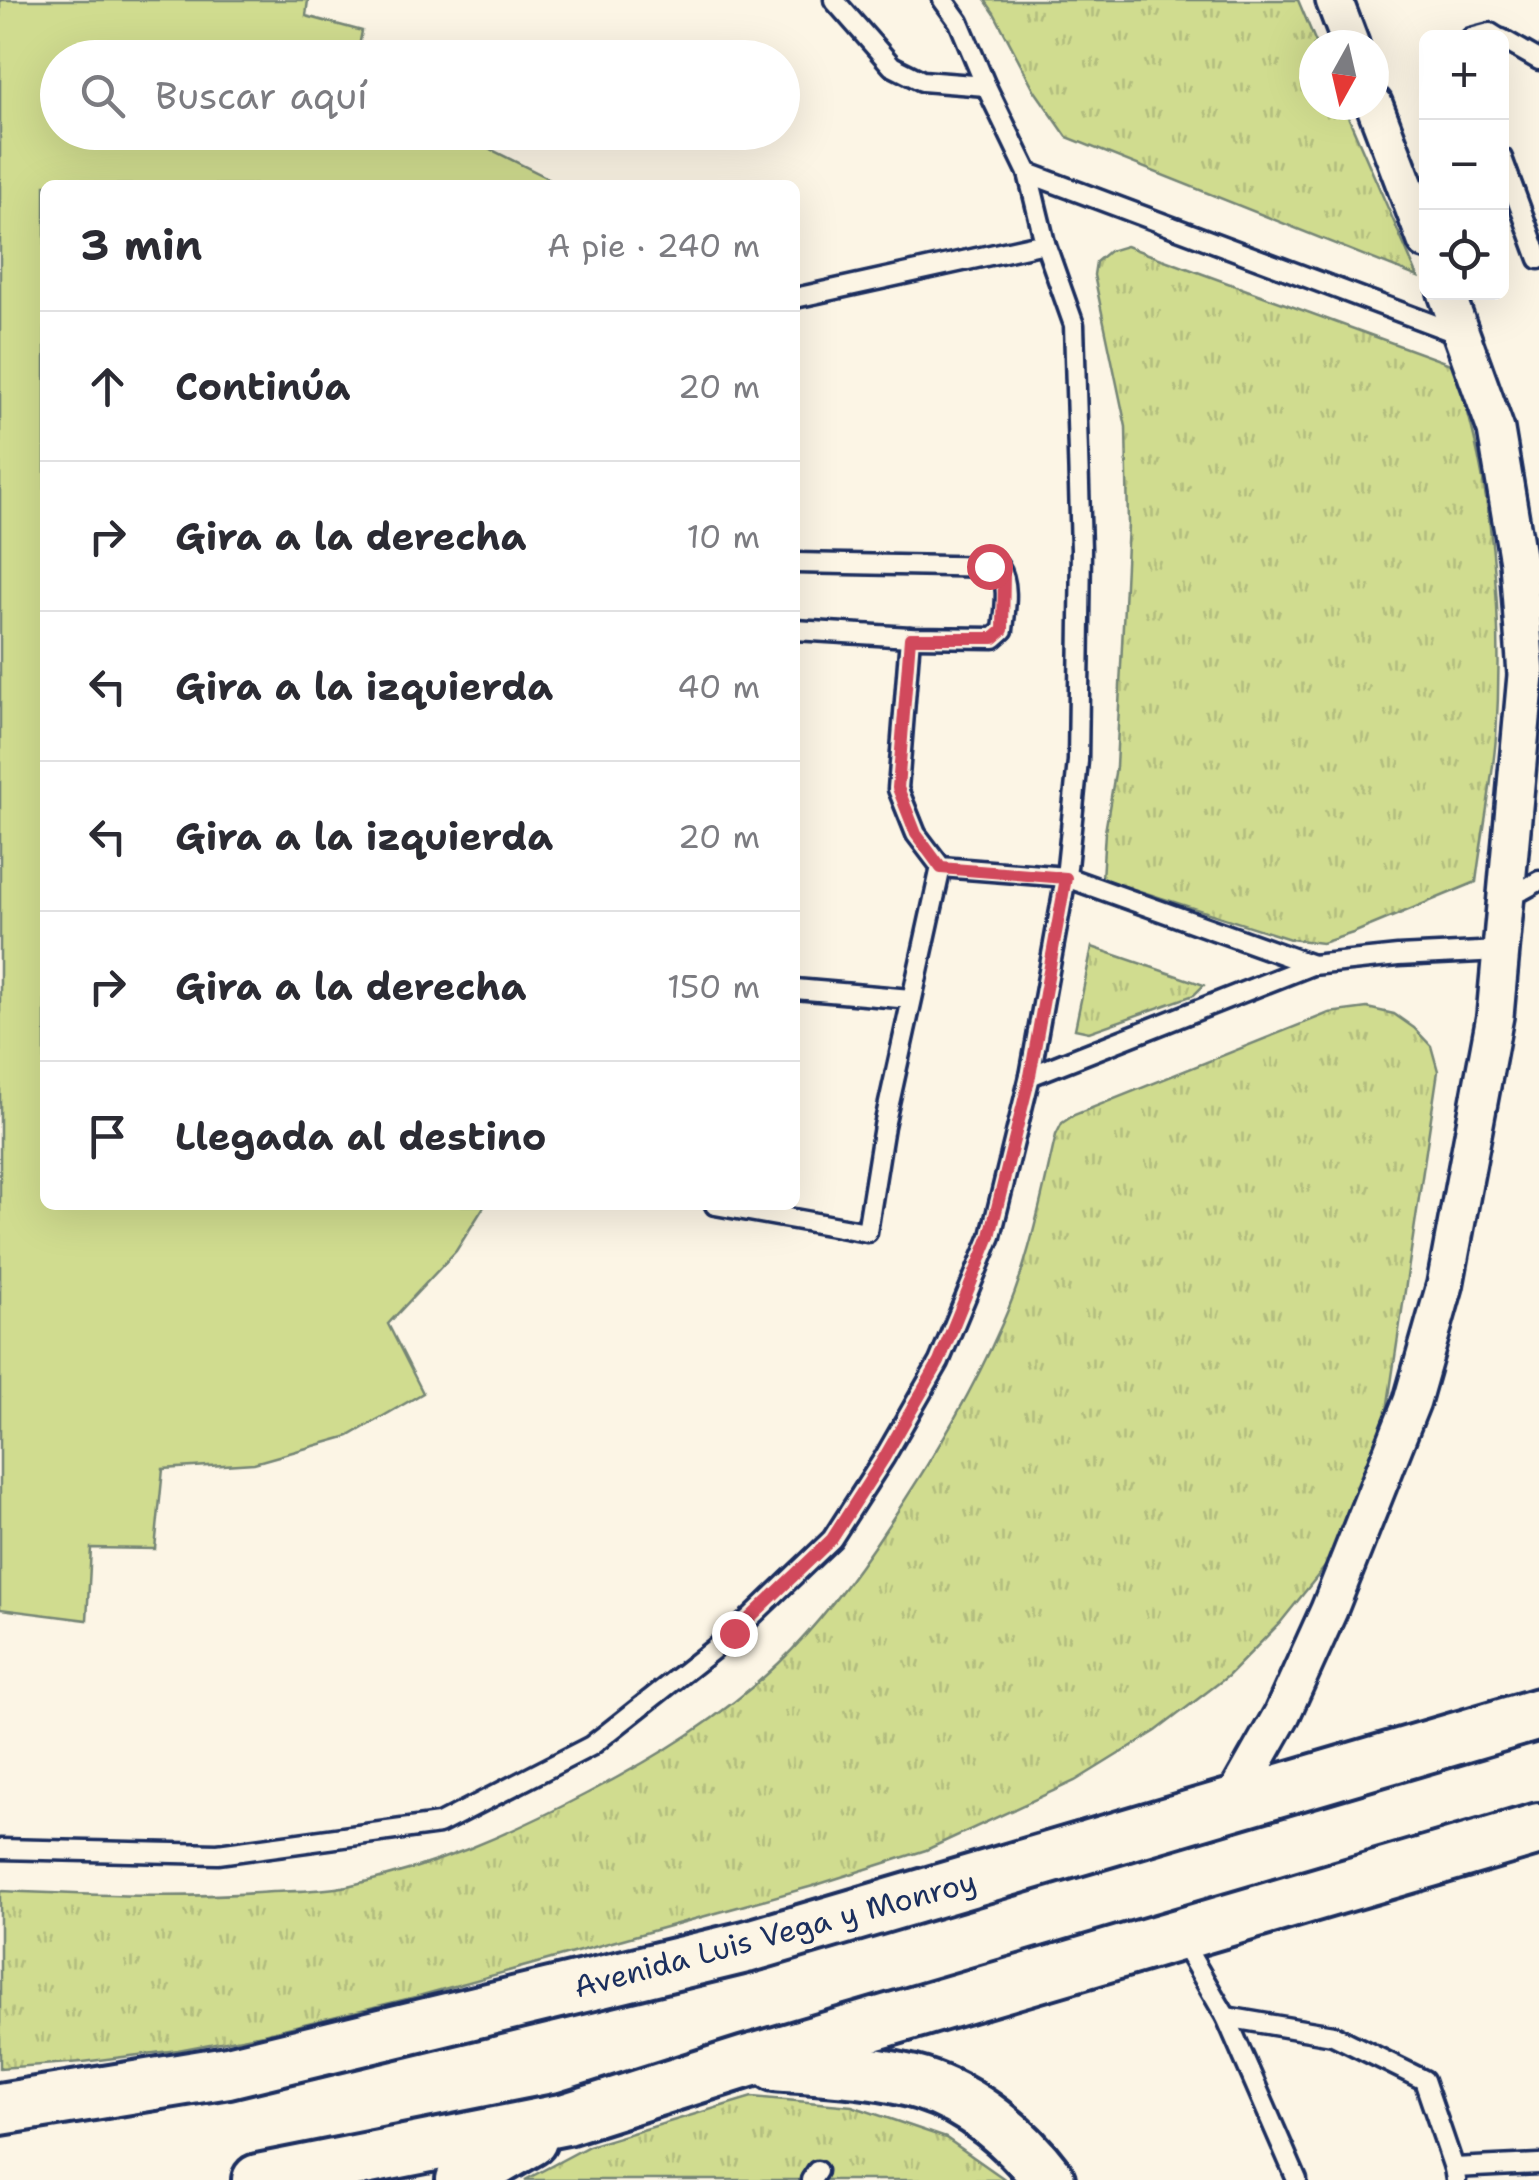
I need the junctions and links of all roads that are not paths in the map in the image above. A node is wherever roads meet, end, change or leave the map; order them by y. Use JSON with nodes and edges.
{"nodes":[{"id":1,"x":834,"y":0,"type":"edge"},
{"id":2,"x":943,"y":0,"type":"edge"},
{"id":3,"x":1334,"y":0,"type":"edge"},
{"id":4,"x":1345,"y":30,"type":"edge"},
{"id":5,"x":1509,"y":43,"type":"edge"},
{"id":6,"x":1539,"y":60,"type":"edge"},
{"id":7,"x":986,"y":86,"type":"junction"},
{"id":8,"x":1380,"y":120,"type":"edge"},
{"id":9,"x":1028,"y":173,"type":"junction"},
{"id":10,"x":1509,"y":177,"type":"edge"},
{"id":11,"x":1419,"y":223,"type":"edge"},
{"id":12,"x":1046,"y":243,"type":"junction"},
{"id":13,"x":1539,"y":258,"type":"edge"},
{"id":14,"x":800,"y":297,"type":"edge"},
{"id":15,"x":1449,"y":300,"type":"edge"},
{"id":16,"x":1463,"y":336,"type":"junction"},
{"id":17,"x":800,"y":563,"type":"edge"},
{"id":18,"x":800,"y":630,"type":"edge"},
{"id":19,"x":910,"y":638,"type":"junction"},
{"id":20,"x":941,"y":868,"type":"junction"},
{"id":21,"x":1066,"y":878,"type":"junction"},
{"id":22,"x":1539,"y":881,"type":"edge"},
{"id":23,"x":1504,"y":901,"type":"junction"},
{"id":24,"x":1500,"y":951,"type":"junction"},
{"id":25,"x":1312,"y":965,"type":"junction"},
{"id":26,"x":800,"y":989,"type":"edge"},
{"id":27,"x":910,"y":999,"type":"junction"},
{"id":28,"x":1030,"y":1076,"type":"junction"},
{"id":29,"x":743,"y":1210,"type":"edge"},
{"id":30,"x":1539,"y":1714,"type":"edge"},
{"id":31,"x":1231,"y":1804,"type":"junction"},
{"id":32,"x":1539,"y":1828,"type":"edge"},
{"id":33,"x":0,"y":1849,"type":"edge"},
{"id":34,"x":1178,"y":1935,"type":"junction"},
{"id":35,"x":1226,"y":2017,"type":"junction"},
{"id":36,"x":746,"y":2062,"type":"junction"},
{"id":37,"x":0,"y":2109,"type":"edge"},
{"id":38,"x":566,"y":2119,"type":"junction"},
{"id":39,"x":1539,"y":2164,"type":"edge"},
{"id":40,"x":1455,"y":2174,"type":"edge"},
{"id":41,"x":258,"y":2180,"type":"edge"},
{"id":42,"x":462,"y":2180,"type":"edge"},
{"id":43,"x":1050,"y":2180,"type":"edge"},
{"id":44,"x":1297,"y":2180,"type":"edge"}],
"edges":[{"from":1,"to":7,"type":"lane"},
{"from":2,"to":7,"type":"lane"},
{"from":3,"to":4,"type":"street"},
{"from":5,"to":6,"type":"lane"},
{"from":7,"to":9,"type":"lane"},
{"from":8,"to":11,"type":"street"},
{"from":9,"to":12,"type":"lane"},
{"from":9,"to":16,"type":"lane"},
{"from":10,"to":13,"type":"lane"},
{"from":12,"to":14,"type":"lane"},
{"from":12,"to":21,"type":"lane"},
{"from":15,"to":16,"type":"street"},
{"from":16,"to":23,"type":"street"},
{"from":17,"to":19,"type":"lane"},
{"from":18,"to":19,"type":"lane"},
{"from":19,"to":20,"type":"lane"},
{"from":20,"to":21,"type":"lane"},
{"from":20,"to":27,"type":"lane"},
{"from":21,"to":25,"type":"lane"},
{"from":21,"to":28,"type":"lane"},
{"from":22,"to":23,"type":"lane"},
{"from":23,"to":24,"type":"street"},
{"from":24,"to":25,"type":"lane"},
{"from":24,"to":31,"type":"street"},
{"from":25,"to":28,"type":"lane"},
{"from":26,"to":27,"type":"lane"},
{"from":27,"to":29,"type":"lane"},
{"from":28,"to":33,"type":"lane"},
{"from":30,"to":31,"type":"main road","name":"Avenida Luis Vega y Monroy"},
{"from":31,"to":37,"type":"main road","name":"Avenida Luis Vega y Monroy"},
{"from":32,"to":34,"type":"main road"},
{"from":34,"to":35,"type":"lane"},
{"from":34,"to":36,"type":"main road"},
{"from":35,"to":40,"type":"lane"},
{"from":35,"to":44,"type":"lane"},
{"from":36,"to":38,"type":"main road"},
{"from":36,"to":43,"type":"main road"},
{"from":38,"to":41,"type":"main road"},
{"from":38,"to":42,"type":"main road"},
{"from":39,"to":40,"type":"lane"}]}
